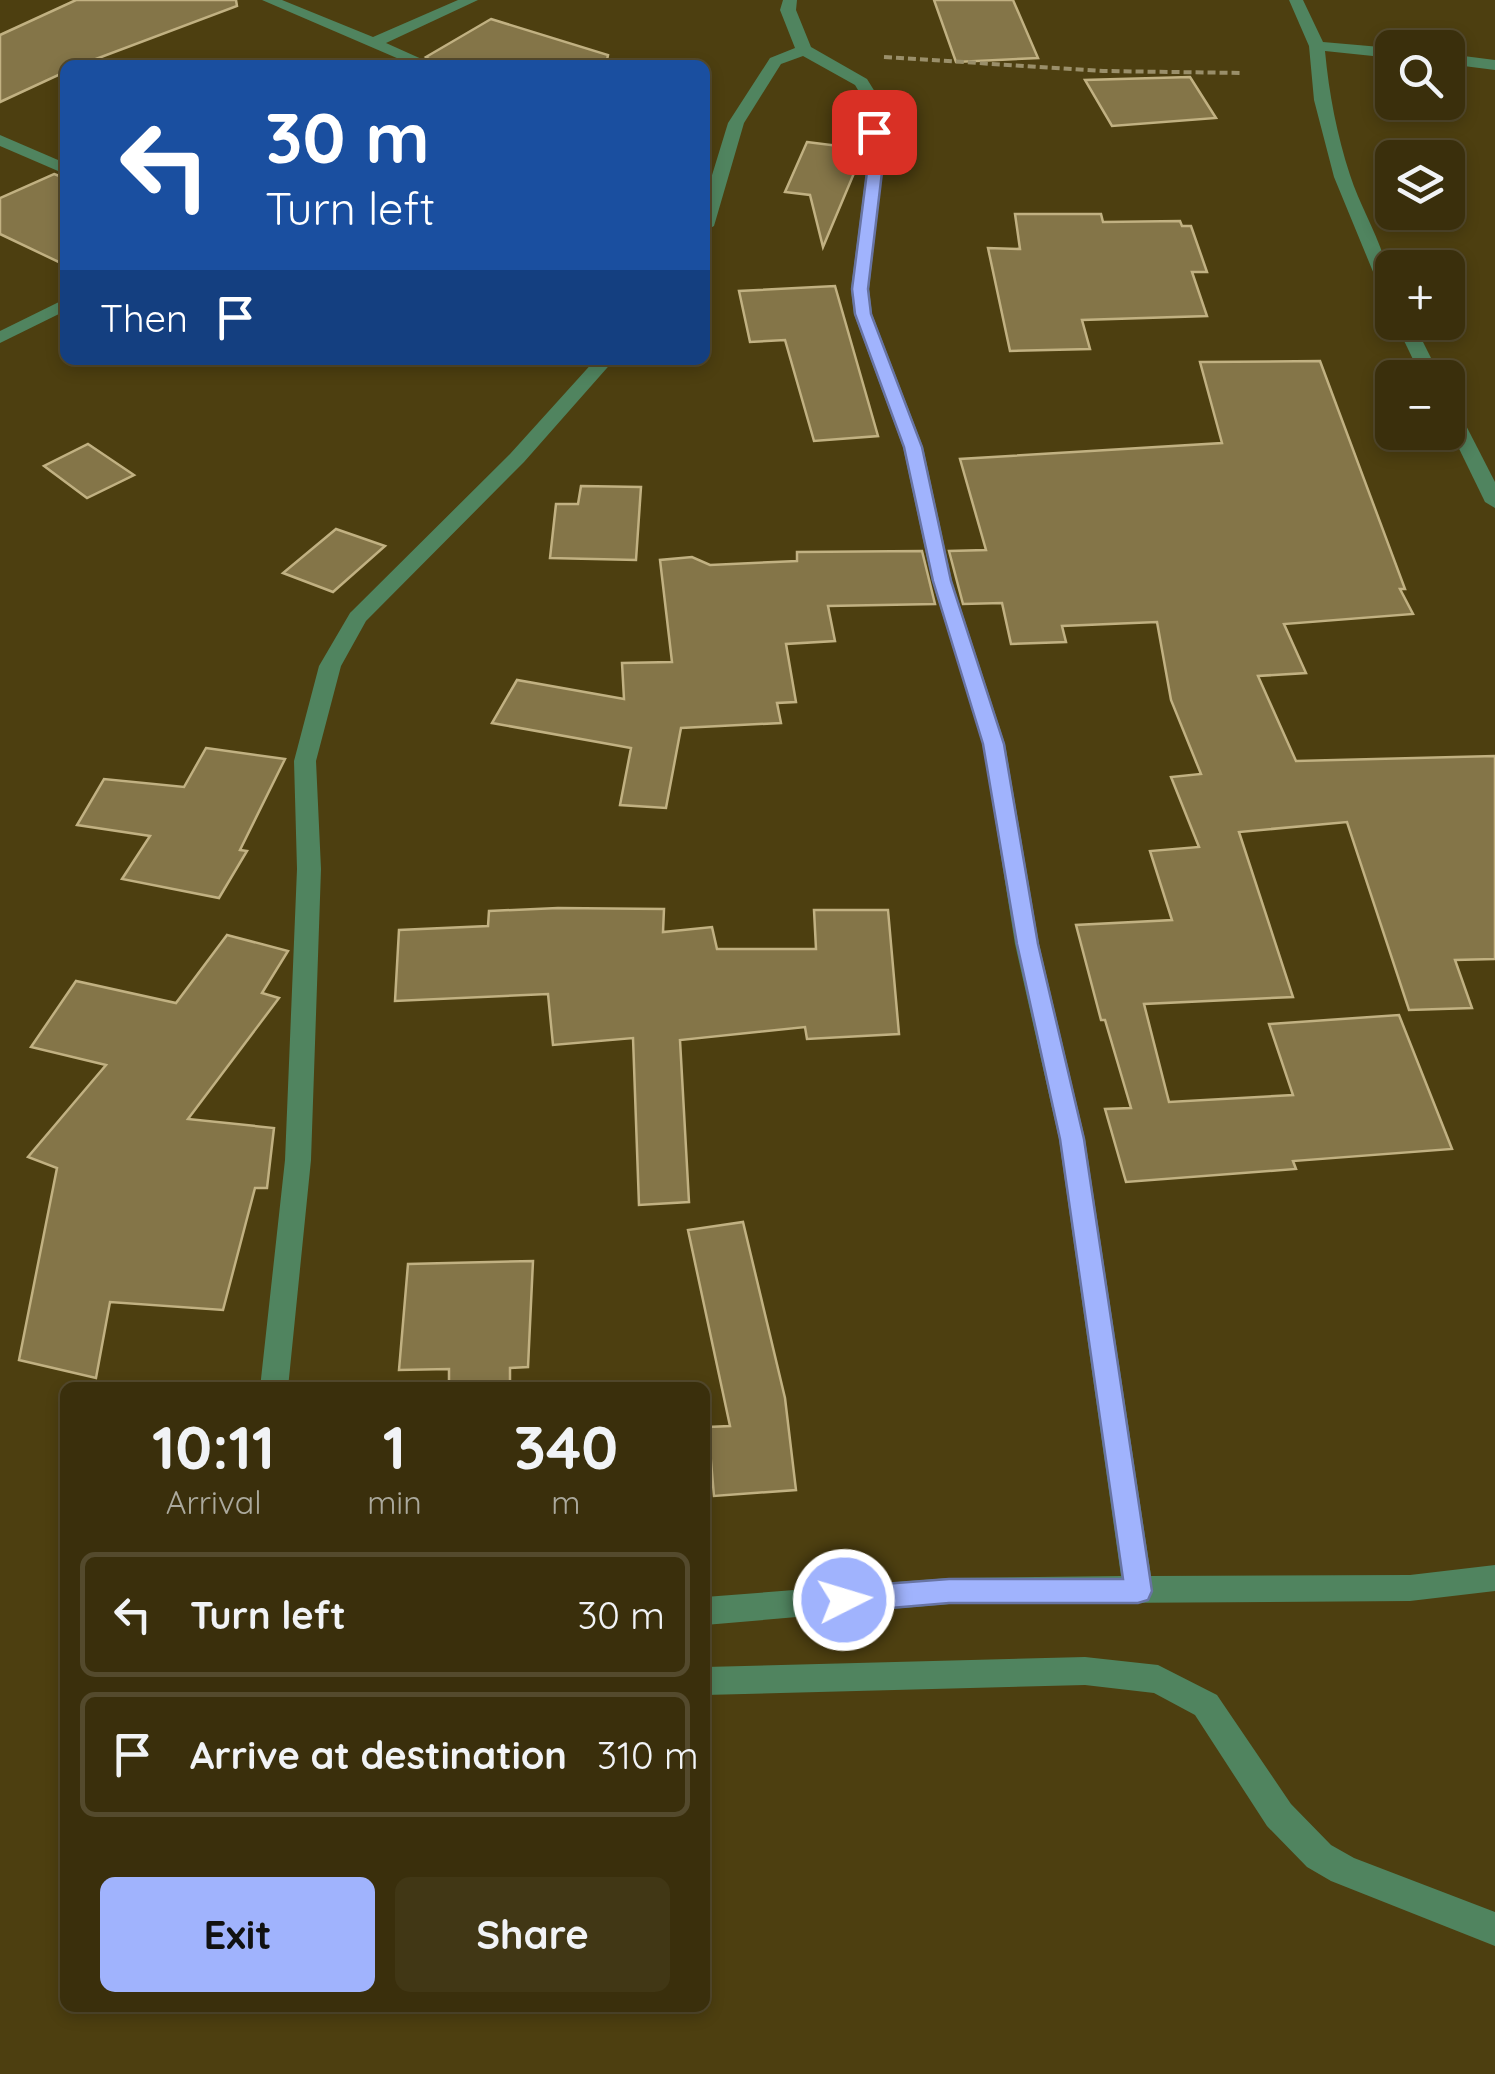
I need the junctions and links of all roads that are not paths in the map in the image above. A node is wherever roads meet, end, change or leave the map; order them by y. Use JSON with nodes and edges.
{"nodes":[{"id":1,"x":269,"y":0,"type":"edge"},
{"id":2,"x":471,"y":0,"type":"edge"},
{"id":3,"x":790,"y":0,"type":"edge"},
{"id":4,"x":1296,"y":0,"type":"edge"},
{"id":5,"x":377,"y":41,"type":"junction"},
{"id":6,"x":1317,"y":46,"type":"junction"},
{"id":7,"x":804,"y":50,"type":"junction"},
{"id":8,"x":1375,"y":51,"type":"edge"},
{"id":9,"x":417,"y":60,"type":"edge"},
{"id":10,"x":1465,"y":61,"type":"edge"},
{"id":11,"x":1495,"y":65,"type":"edge"},
{"id":12,"x":0,"y":140,"type":"edge"},
{"id":13,"x":60,"y":168,"type":"edge"},
{"id":14,"x":710,"y":209,"type":"edge"},
{"id":15,"x":1375,"y":256,"type":"edge"},
{"id":16,"x":60,"y":307,"type":"edge"},
{"id":17,"x":0,"y":338,"type":"edge"},
{"id":18,"x":601,"y":365,"type":"edge"},
{"id":19,"x":1465,"y":442,"type":"edge"},
{"id":20,"x":1495,"y":502,"type":"edge"},
{"id":21,"x":275,"y":1382,"type":"edge"},
{"id":22,"x":1495,"y":1578,"type":"edge"},
{"id":23,"x":1138,"y":1591,"type":"junction"},
{"id":24,"x":710,"y":1611,"type":"edge"},
{"id":25,"x":710,"y":1681,"type":"edge"},
{"id":26,"x":1495,"y":1928,"type":"edge"}],
"edges":[{"from":1,"to":5,"type":"street"},
{"from":2,"to":5,"type":"street"},
{"from":3,"to":7,"type":"street"},
{"from":4,"to":6,"type":"street"},
{"from":5,"to":9,"type":"street"},
{"from":6,"to":8,"type":"street"},
{"from":6,"to":15,"type":"street"},
{"from":7,"to":14,"type":"street"},
{"from":7,"to":23,"type":"street"},
{"from":10,"to":11,"type":"street"},
{"from":12,"to":13,"type":"street"},
{"from":16,"to":17,"type":"street"},
{"from":18,"to":21,"type":"street"},
{"from":19,"to":20,"type":"street"},
{"from":22,"to":23,"type":"street"},
{"from":23,"to":24,"type":"street"},
{"from":25,"to":26,"type":"street"}]}
